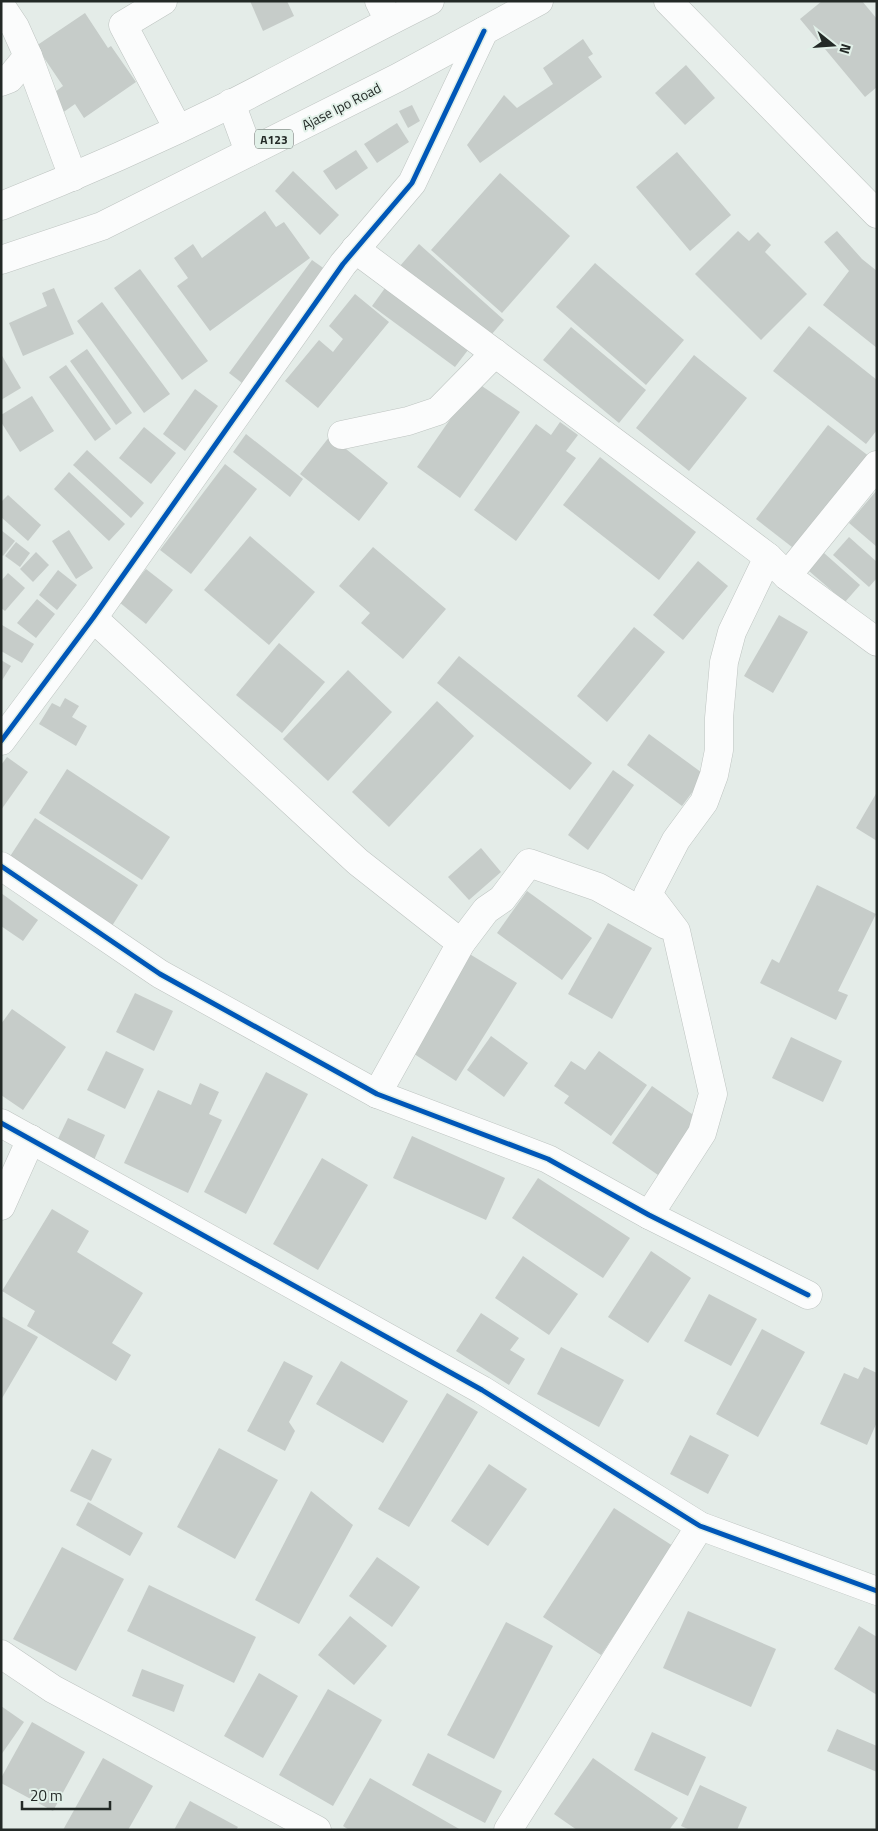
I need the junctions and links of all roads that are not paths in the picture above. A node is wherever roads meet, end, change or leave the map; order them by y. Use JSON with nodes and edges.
{"nodes":[{"id":1,"x":163,"y":1,"type":"edge"},
{"id":2,"x":430,"y":1,"type":"edge"},
{"id":3,"x":539,"y":1,"type":"edge"},
{"id":4,"x":668,"y":1,"type":"edge"},
{"id":5,"x":1,"y":6,"type":"edge"},
{"id":6,"x":384,"y":11,"type":"edge"},
{"id":7,"x":484,"y":31,"type":"junction"},
{"id":8,"x":28,"y":56,"type":"junction"},
{"id":9,"x":1,"y":82,"type":"edge"},
{"id":10,"x":231,"y":103,"type":"junction"},
{"id":11,"x":178,"y":129,"type":"junction"},
{"id":12,"x":249,"y":152,"type":"junction"},
{"id":13,"x":73,"y":178,"type":"junction"},
{"id":14,"x":1,"y":206,"type":"edge"},
{"id":15,"x":877,"y":214,"type":"edge"},
{"id":16,"x":355,"y":249,"type":"junction"},
{"id":17,"x":1,"y":260,"type":"edge"},
{"id":18,"x":495,"y":353,"type":"junction"},
{"id":19,"x":342,"y":435,"type":"dead end"},
{"id":20,"x":877,"y":465,"type":"edge"},
{"id":21,"x":768,"y":557,"type":"junction"},
{"id":22,"x":788,"y":576,"type":"junction"},
{"id":23,"x":94,"y":618,"type":"junction"},
{"id":24,"x":877,"y":642,"type":"edge"},
{"id":25,"x":1,"y":741,"type":"edge"},
{"id":26,"x":1,"y":866,"type":"edge"},
{"id":27,"x":676,"y":931,"type":"junction"},
{"id":28,"x":461,"y":943,"type":"junction"},
{"id":29,"x":377,"y":1094,"type":"junction"},
{"id":30,"x":1,"y":1123,"type":"edge"},
{"id":31,"x":31,"y":1139,"type":"junction"},
{"id":32,"x":1,"y":1206,"type":"edge"},
{"id":33,"x":649,"y":1215,"type":"junction"},
{"id":34,"x":808,"y":1295,"type":"dead end"},
{"id":35,"x":700,"y":1526,"type":"junction"},
{"id":36,"x":877,"y":1591,"type":"edge"},
{"id":37,"x":1,"y":1654,"type":"edge"},
{"id":38,"x":317,"y":1830,"type":"edge"},
{"id":39,"x":508,"y":1830,"type":"edge"}],
"edges":[{"from":1,"to":11,"type":"main road"},
{"from":2,"to":6,"type":"main road"},
{"from":3,"to":7,"type":"main road","name":"Ajase Ipo Road","number":"A123"},
{"from":4,"to":15,"type":"main road"},
{"from":5,"to":8,"type":"main road"},
{"from":6,"to":10,"type":"main road"},
{"from":7,"to":12,"type":"main road","name":"Ajase Ipo Road","number":"A123"},
{"from":7,"to":16,"type":"main road"},
{"from":8,"to":9,"type":"main road"},
{"from":8,"to":13,"type":"main road"},
{"from":10,"to":11,"type":"main road"},
{"from":10,"to":12,"type":"main road"},
{"from":11,"to":13,"type":"main road"},
{"from":12,"to":17,"type":"main road","name":"Ajase Ipo Road","number":"A123"},
{"from":13,"to":14,"type":"main road"},
{"from":16,"to":18,"type":"main road"},
{"from":16,"to":23,"type":"main road"},
{"from":18,"to":19,"type":"main road"},
{"from":18,"to":21,"type":"main road"},
{"from":20,"to":22,"type":"main road"},
{"from":21,"to":22,"type":"main road"},
{"from":21,"to":27,"type":"main road"},
{"from":22,"to":24,"type":"main road"},
{"from":23,"to":25,"type":"main road"},
{"from":23,"to":28,"type":"main road"},
{"from":26,"to":29,"type":"main road"},
{"from":27,"to":28,"type":"main road"},
{"from":27,"to":33,"type":"main road"},
{"from":28,"to":29,"type":"main road"},
{"from":29,"to":33,"type":"main road"},
{"from":30,"to":31,"type":"main road"},
{"from":31,"to":32,"type":"main road"},
{"from":31,"to":35,"type":"main road"},
{"from":33,"to":34,"type":"main road"},
{"from":35,"to":36,"type":"main road"},
{"from":35,"to":39,"type":"main road"},
{"from":37,"to":38,"type":"main road"}]}
